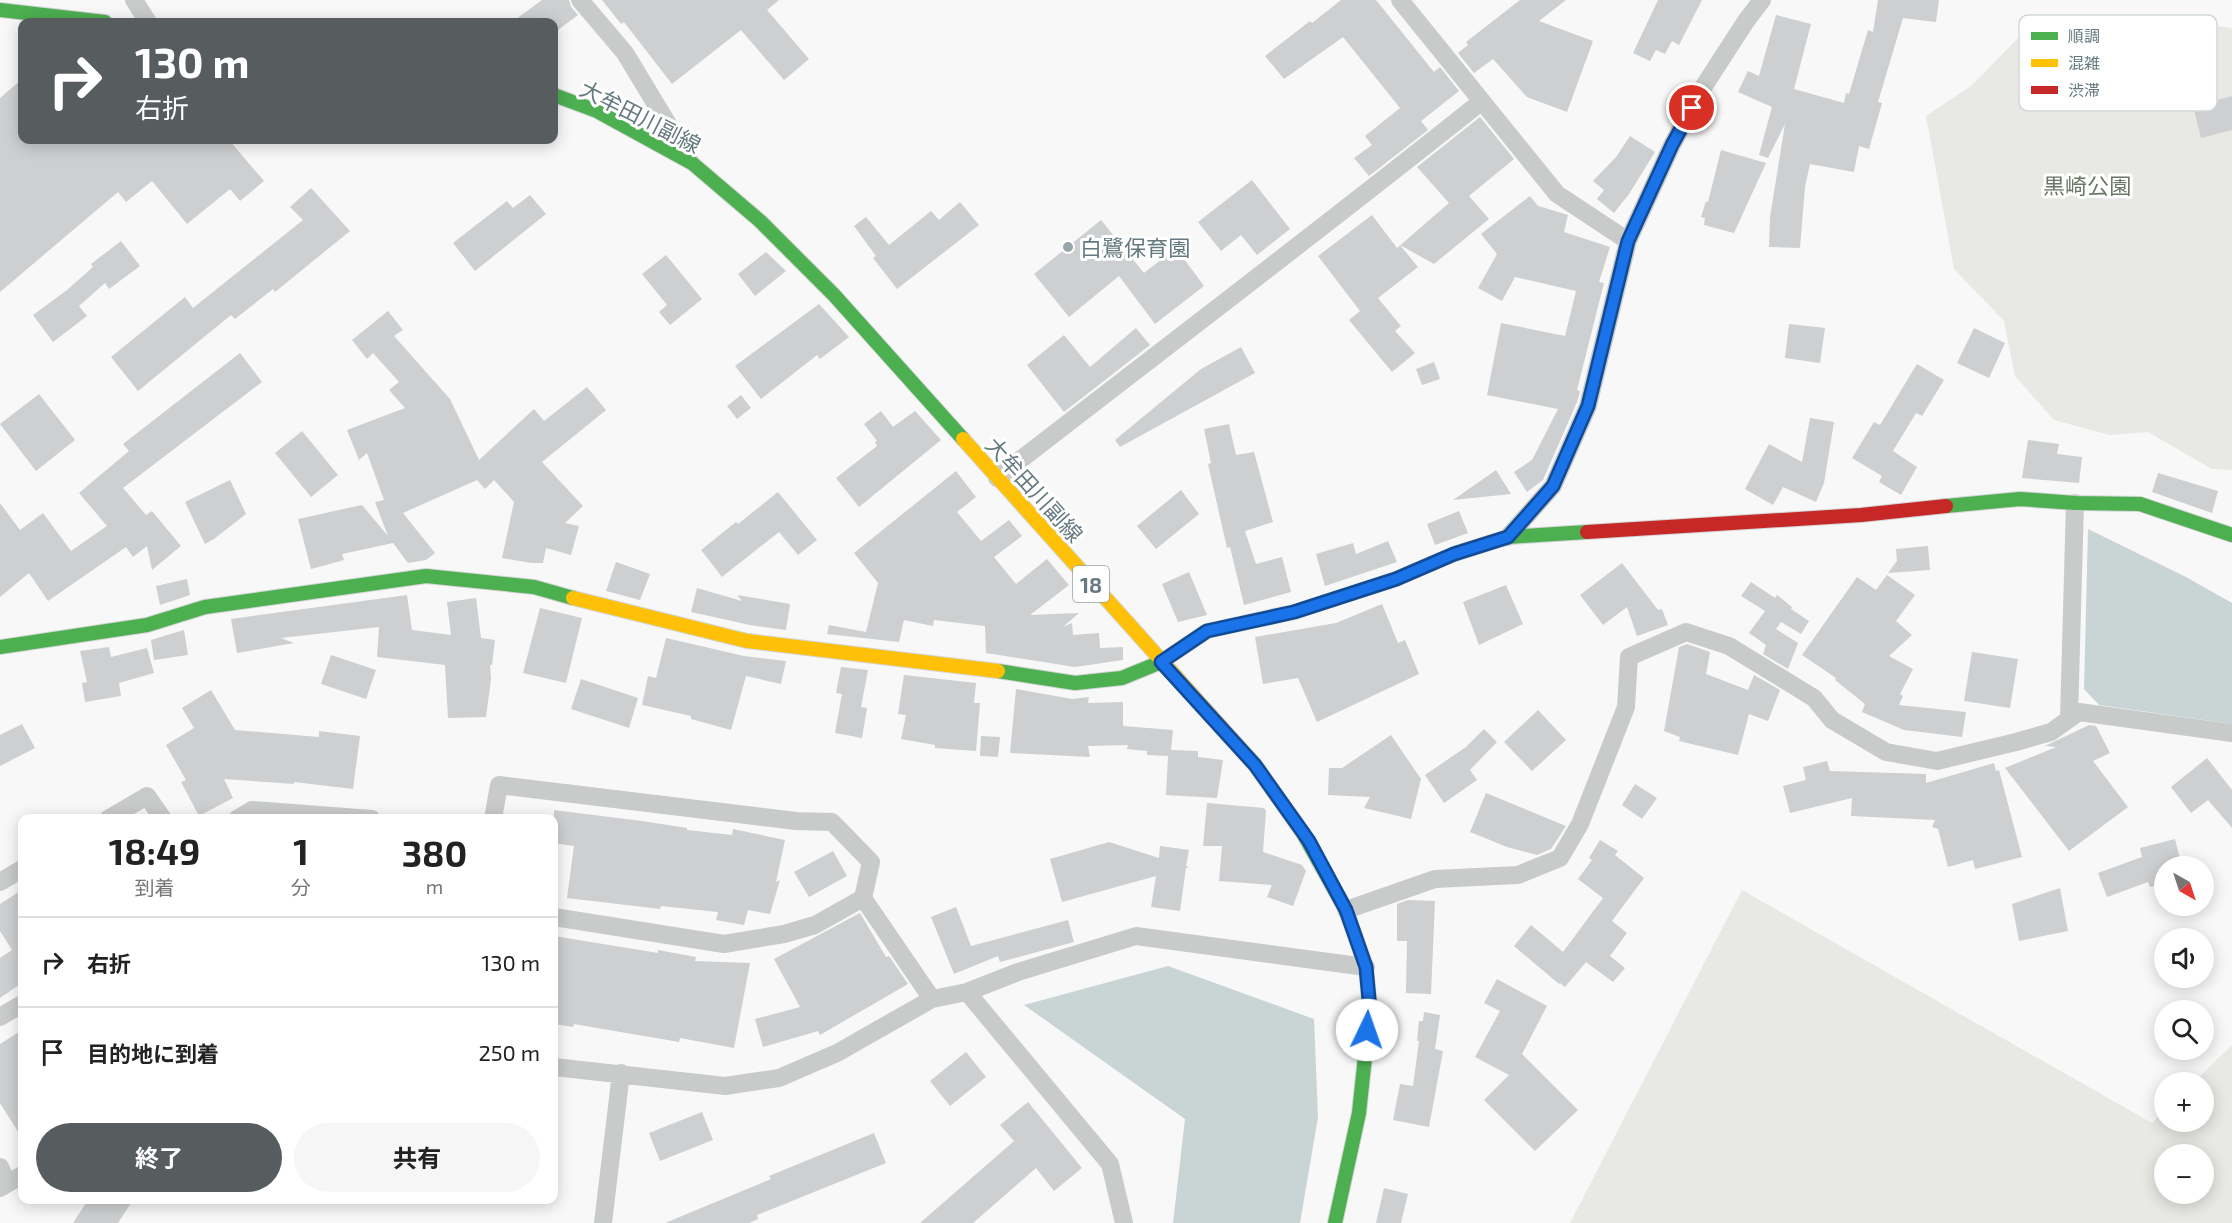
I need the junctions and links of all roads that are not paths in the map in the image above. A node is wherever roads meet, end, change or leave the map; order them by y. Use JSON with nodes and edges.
{"nodes":[{"id":1,"x":134,"y":0,"type":"edge"},
{"id":2,"x":580,"y":0,"type":"edge"},
{"id":3,"x":1400,"y":0,"type":"edge"},
{"id":4,"x":1762,"y":0,"type":"edge"},
{"id":5,"x":0,"y":10,"type":"edge"},
{"id":6,"x":70,"y":18,"type":"edge"},
{"id":7,"x":145,"y":18,"type":"edge"},
{"id":8,"x":558,"y":96,"type":"edge"},
{"id":9,"x":1482,"y":101,"type":"junction"},
{"id":10,"x":692,"y":163,"type":"junction"},
{"id":11,"x":1628,"y":241,"type":"junction"},
{"id":12,"x":997,"y":478,"type":"junction"},
{"id":13,"x":2075,"y":503,"type":"junction"},
{"id":14,"x":2232,"y":535,"type":"edge"},
{"id":15,"x":1508,"y":537,"type":"junction"},
{"id":16,"x":0,"y":647,"type":"edge"},
{"id":17,"x":1161,"y":662,"type":"junction"},
{"id":18,"x":2069,"y":718,"type":"junction"},
{"id":19,"x":2232,"y":733,"type":"edge"},
{"id":20,"x":116,"y":814,"type":"edge"},
{"id":21,"x":160,"y":814,"type":"edge"},
{"id":22,"x":245,"y":814,"type":"edge"},
{"id":23,"x":305,"y":814,"type":"edge"},
{"id":24,"x":494,"y":814,"type":"edge"},
{"id":25,"x":18,"y":871,"type":"edge"},
{"id":26,"x":0,"y":882,"type":"edge"},
{"id":27,"x":863,"y":898,"type":"junction"},
{"id":28,"x":1346,"y":910,"type":"junction"},
{"id":29,"x":558,"y":918,"type":"edge"},
{"id":30,"x":1366,"y":967,"type":"junction"},
{"id":31,"x":967,"y":992,"type":"junction"},
{"id":32,"x":932,"y":999,"type":"junction"},
{"id":33,"x":18,"y":1006,"type":"edge"},
{"id":34,"x":0,"y":1017,"type":"edge"},
{"id":35,"x":558,"y":1067,"type":"edge"},
{"id":36,"x":621,"y":1073,"type":"junction"},
{"id":37,"x":603,"y":1223,"type":"edge"},
{"id":38,"x":1124,"y":1223,"type":"edge"},
{"id":39,"x":1335,"y":1223,"type":"edge"}],
"edges":[{"from":1,"to":7,"type":"street"},
{"from":2,"to":10,"type":"street"},
{"from":3,"to":9,"type":"street"},
{"from":4,"to":11,"type":"street"},
{"from":5,"to":6,"type":"street"},
{"from":8,"to":10,"type":"street","name":"大牟田川副線","number":"18"},
{"from":9,"to":11,"type":"street"},
{"from":9,"to":12,"type":"street"},
{"from":10,"to":12,"type":"street","name":"大牟田川副線","number":"18"},
{"from":11,"to":15,"type":"street"},
{"from":12,"to":17,"type":"street","name":"大牟田川副線","number":"18"},
{"from":13,"to":14,"type":"street"},
{"from":13,"to":15,"type":"street"},
{"from":13,"to":18,"type":"street"},
{"from":15,"to":17,"type":"street"},
{"from":16,"to":17,"type":"street"},
{"from":17,"to":28,"type":"street","name":"大牟田川副線","number":"18"},
{"from":18,"to":19,"type":"street"},
{"from":18,"to":28,"type":"street"},
{"from":20,"to":21,"type":"street"},
{"from":22,"to":23,"type":"street"},
{"from":24,"to":27,"type":"street"},
{"from":25,"to":26,"type":"street"},
{"from":27,"to":29,"type":"street"},
{"from":27,"to":32,"type":"street"},
{"from":28,"to":30,"type":"street","name":"大牟田川副線","number":"18"},
{"from":30,"to":31,"type":"street"},
{"from":30,"to":39,"type":"street","name":"大牟田川副線","number":"18"},
{"from":31,"to":32,"type":"street"},
{"from":31,"to":38,"type":"street"},
{"from":32,"to":36,"type":"street"},
{"from":33,"to":34,"type":"street"},
{"from":35,"to":36,"type":"street"},
{"from":36,"to":37,"type":"street"}]}
